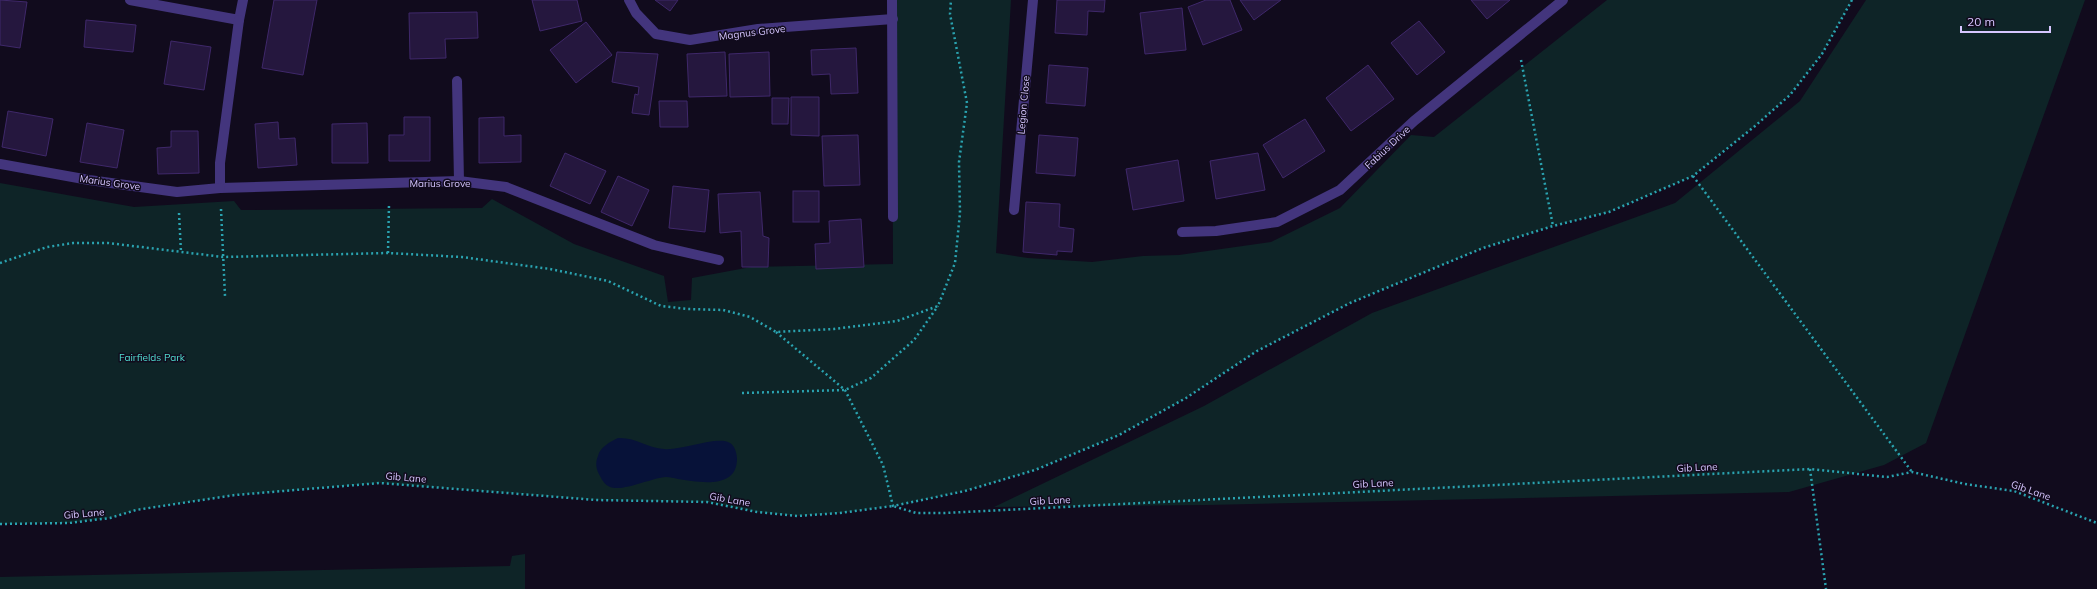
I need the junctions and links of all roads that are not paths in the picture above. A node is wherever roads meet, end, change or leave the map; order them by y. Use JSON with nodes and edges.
{"nodes":[{"id":1,"x":130,"y":0,"type":"edge"},
{"id":2,"x":244,"y":0,"type":"edge"},
{"id":3,"x":629,"y":0,"type":"edge"},
{"id":4,"x":892,"y":0,"type":"edge"},
{"id":5,"x":1033,"y":0,"type":"edge"},
{"id":6,"x":1563,"y":0,"type":"edge"},
{"id":7,"x":893,"y":19,"type":"junction"},
{"id":8,"x":239,"y":20,"type":"junction"},
{"id":9,"x":456,"y":81,"type":"dead end"},
{"id":10,"x":0,"y":164,"type":"edge"},
{"id":11,"x":458,"y":181,"type":"junction"},
{"id":12,"x":220,"y":188,"type":"junction"},
{"id":13,"x":1014,"y":210,"type":"dead end"},
{"id":14,"x":893,"y":217,"type":"dead end"},
{"id":15,"x":1182,"y":232,"type":"dead end"},
{"id":16,"x":718,"y":260,"type":"dead end"}],
"edges":[{"from":1,"to":8,"type":"street"},
{"from":2,"to":8,"type":"street"},
{"from":3,"to":7,"type":"street","name":"Magnus Grove"},
{"from":4,"to":7,"type":"street"},
{"from":5,"to":13,"type":"street","name":"Legion Close"},
{"from":6,"to":15,"type":"street","name":"Fabius Drive"},
{"from":7,"to":14,"type":"street"},
{"from":8,"to":12,"type":"street"},
{"from":9,"to":11,"type":"street"},
{"from":10,"to":12,"type":"street","name":"Marius Grove"},
{"from":11,"to":12,"type":"street","name":"Marius Grove"},
{"from":11,"to":16,"type":"street","name":"Marius Grove"}]}
